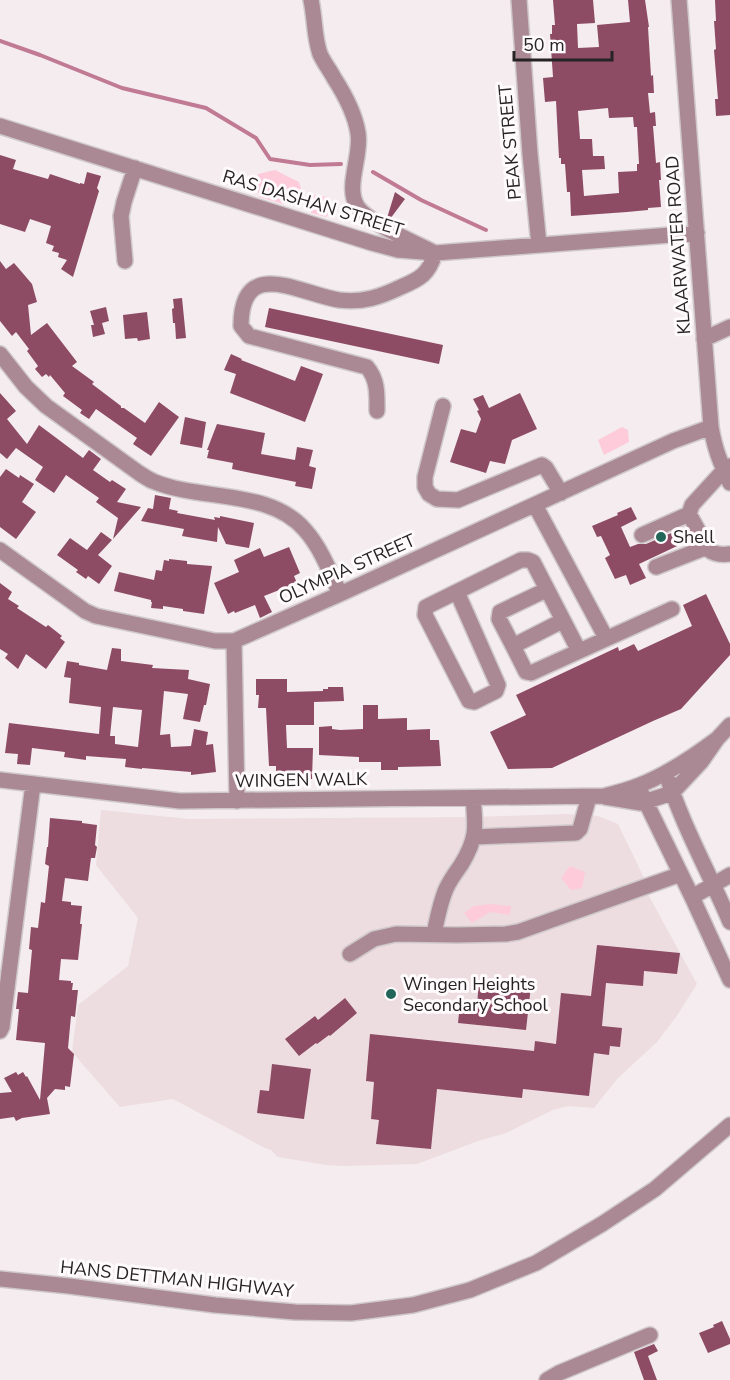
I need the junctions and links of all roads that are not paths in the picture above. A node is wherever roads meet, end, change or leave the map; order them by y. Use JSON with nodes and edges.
{"nodes":[{"id":1,"x":311,"y":0,"type":"edge"},
{"id":2,"x":519,"y":0,"type":"edge"},
{"id":3,"x":679,"y":0,"type":"edge"},
{"id":4,"x":0,"y":126,"type":"edge"},
{"id":5,"x":135,"y":168,"type":"junction"},
{"id":6,"x":697,"y":233,"type":"junction"},
{"id":7,"x":539,"y":245,"type":"junction"},
{"id":8,"x":435,"y":253,"type":"junction"},
{"id":9,"x":124,"y":261,"type":"dead end"},
{"id":10,"x":730,"y":327,"type":"edge"},
{"id":11,"x":704,"y":339,"type":"junction"},
{"id":12,"x":0,"y":354,"type":"edge"},
{"id":13,"x":443,"y":406,"type":"dead end"},
{"id":14,"x":377,"y":411,"type":"dead end"},
{"id":15,"x":711,"y":427,"type":"junction"},
{"id":16,"x":728,"y":473,"type":"edge"},
{"id":17,"x":561,"y":493,"type":"junction"},
{"id":18,"x":535,"y":505,"type":"junction"},
{"id":19,"x":689,"y":514,"type":"junction"},
{"id":20,"x":642,"y":535,"type":"dead end"},
{"id":21,"x":707,"y":547,"type":"junction"},
{"id":22,"x":0,"y":550,"type":"edge"},
{"id":23,"x":730,"y":554,"type":"edge"},
{"id":24,"x":656,"y":567,"type":"dead end"},
{"id":25,"x":546,"y":590,"type":"junction"},
{"id":26,"x":457,"y":592,"type":"junction"},
{"id":27,"x":340,"y":594,"type":"junction"},
{"id":28,"x":672,"y":609,"type":"dead end"},
{"id":29,"x":562,"y":621,"type":"junction"},
{"id":30,"x":606,"y":638,"type":"junction"},
{"id":31,"x":234,"y":640,"type":"junction"},
{"id":32,"x":513,"y":646,"type":"junction"},
{"id":33,"x":579,"y":651,"type":"junction"},
{"id":34,"x":730,"y":725,"type":"edge"},
{"id":35,"x":717,"y":739,"type":"junction"},
{"id":36,"x":666,"y":773,"type":"junction"},
{"id":37,"x":0,"y":780,"type":"edge"},
{"id":38,"x":33,"y":784,"type":"junction"},
{"id":39,"x":638,"y":786,"type":"junction"},
{"id":40,"x":672,"y":793,"type":"junction"},
{"id":41,"x":596,"y":796,"type":"junction"},
{"id":42,"x":473,"y":798,"type":"junction"},
{"id":43,"x":237,"y":801,"type":"junction"},
{"id":44,"x":646,"y":803,"type":"junction"},
{"id":45,"x":475,"y":837,"type":"junction"},
{"id":46,"x":681,"y":874,"type":"junction"},
{"id":47,"x":730,"y":875,"type":"edge"},
{"id":48,"x":714,"y":884,"type":"junction"},
{"id":49,"x":692,"y":897,"type":"junction"},
{"id":50,"x":730,"y":922,"type":"edge"},
{"id":51,"x":434,"y":934,"type":"junction"},
{"id":52,"x":350,"y":954,"type":"dead end"},
{"id":53,"x":730,"y":980,"type":"edge"},
{"id":54,"x":0,"y":1031,"type":"edge"},
{"id":55,"x":730,"y":1125,"type":"edge"},
{"id":56,"x":0,"y":1280,"type":"edge"},
{"id":57,"x":650,"y":1335,"type":"dead end"},
{"id":58,"x":547,"y":1380,"type":"edge"}],
"edges":[{"from":1,"to":8,"type":"street"},
{"from":2,"to":7,"type":"street","name":"PEAK STREET"},
{"from":3,"to":6,"type":"street","name":"KLAARWATER ROAD"},
{"from":4,"to":5,"type":"street","name":"RAS DASHAN STREET"},
{"from":5,"to":8,"type":"street","name":"RAS DASHAN STREET"},
{"from":5,"to":9,"type":"street"},
{"from":6,"to":7,"type":"street","name":"RAS DASHAN STREET"},
{"from":6,"to":11,"type":"street","name":"KLAARWATER ROAD"},
{"from":7,"to":8,"type":"street","name":"RAS DASHAN STREET"},
{"from":8,"to":14,"type":"street"},
{"from":10,"to":11,"type":"street"},
{"from":11,"to":15,"type":"street","name":"KLAARWATER ROAD"},
{"from":12,"to":27,"type":"street"},
{"from":13,"to":17,"type":"street"},
{"from":15,"to":16,"type":"street","name":"KLAARWATER ROAD"},
{"from":15,"to":17,"type":"street","name":"OLYMPIA STREET"},
{"from":16,"to":19,"type":"street"},
{"from":17,"to":18,"type":"street","name":"OLYMPIA STREET"},
{"from":18,"to":27,"type":"street","name":"OLYMPIA STREET"},
{"from":18,"to":30,"type":"street"},
{"from":19,"to":20,"type":"street"},
{"from":19,"to":21,"type":"street"},
{"from":21,"to":23,"type":"street"},
{"from":21,"to":24,"type":"street"},
{"from":22,"to":31,"type":"street","name":"OLYMPIA STREET"},
{"from":25,"to":26,"type":"street"},
{"from":25,"to":29,"type":"street"},
{"from":25,"to":32,"type":"street"},
{"from":26,"to":26,"type":"street"},
{"from":27,"to":31,"type":"street","name":"OLYMPIA STREET"},
{"from":28,"to":30,"type":"street"},
{"from":29,"to":32,"type":"street"},
{"from":29,"to":33,"type":"street"},
{"from":30,"to":33,"type":"street"},
{"from":31,"to":43,"type":"street"},
{"from":32,"to":33,"type":"street"},
{"from":34,"to":35,"type":"street"},
{"from":35,"to":36,"type":"street"},
{"from":35,"to":40,"type":"street"},
{"from":36,"to":39,"type":"street"},
{"from":36,"to":40,"type":"street"},
{"from":37,"to":38,"type":"street","name":"WINGEN WALK"},
{"from":38,"to":43,"type":"street","name":"WINGEN WALK"},
{"from":38,"to":54,"type":"street"},
{"from":39,"to":41,"type":"street","name":"WINGEN WALK"},
{"from":39,"to":44,"type":"street"},
{"from":40,"to":44,"type":"street"},
{"from":40,"to":48,"type":"street"},
{"from":41,"to":42,"type":"street","name":"WINGEN WALK"},
{"from":41,"to":44,"type":"street","name":"WINGEN WALK"},
{"from":41,"to":45,"type":"street"},
{"from":42,"to":43,"type":"street","name":"WINGEN WALK"},
{"from":42,"to":45,"type":"street"},
{"from":44,"to":46,"type":"street"},
{"from":45,"to":51,"type":"street"},
{"from":46,"to":49,"type":"street"},
{"from":46,"to":51,"type":"street"},
{"from":47,"to":48,"type":"street"},
{"from":48,"to":49,"type":"street"},
{"from":48,"to":50,"type":"street"},
{"from":49,"to":53,"type":"street"},
{"from":51,"to":52,"type":"street"},
{"from":55,"to":56,"type":"street","name":"HANS DETTMAN HIGHWAY"},
{"from":57,"to":58,"type":"street"}]}
